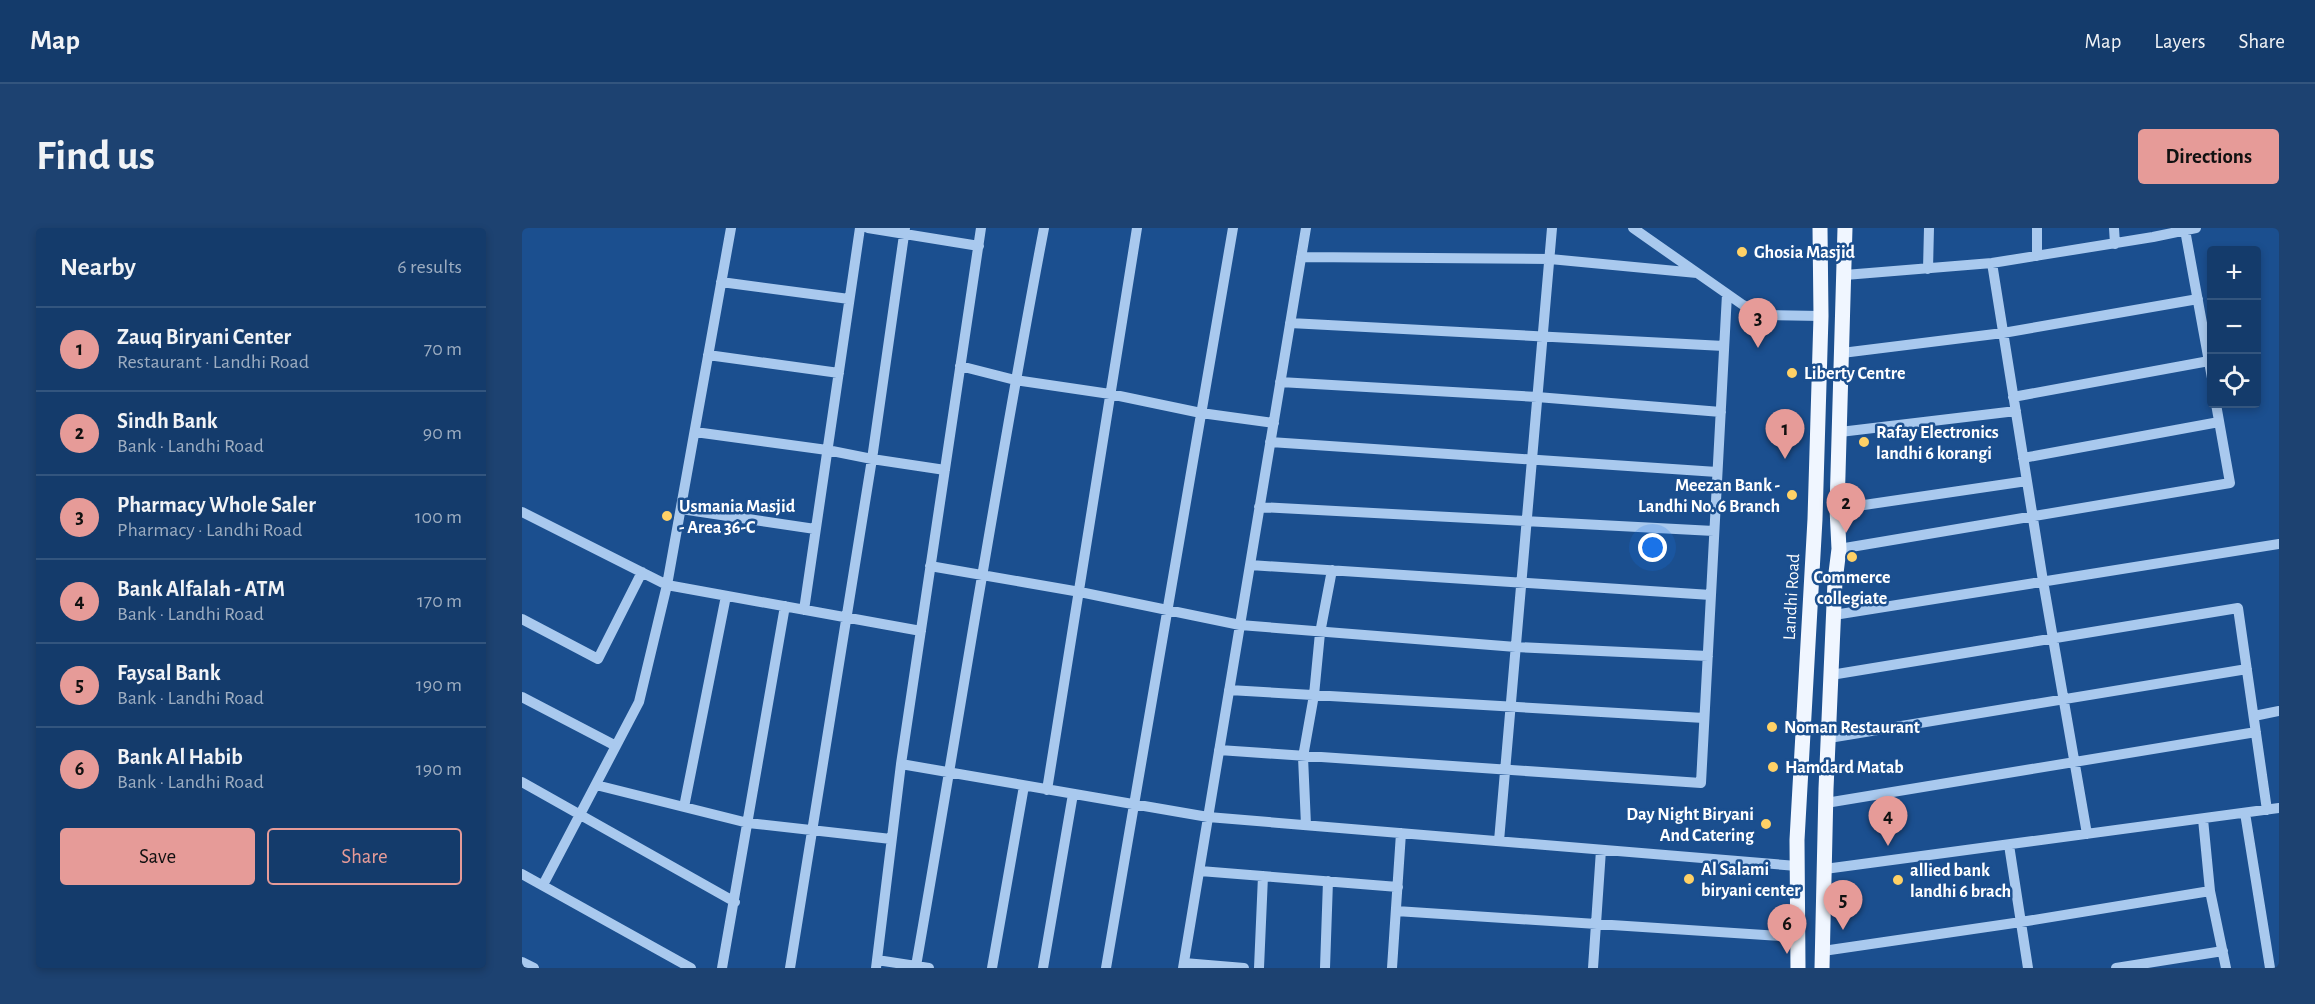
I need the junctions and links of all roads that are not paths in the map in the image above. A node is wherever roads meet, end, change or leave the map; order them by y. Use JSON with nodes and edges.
{"nodes":[{"id":1,"x":731,"y":228,"type":"edge"},
{"id":2,"x":860,"y":228,"type":"edge"},
{"id":3,"x":868,"y":228,"type":"edge"},
{"id":4,"x":981,"y":228,"type":"edge"},
{"id":5,"x":1044,"y":228,"type":"edge"},
{"id":6,"x":1137,"y":228,"type":"edge"},
{"id":7,"x":1233,"y":228,"type":"edge"},
{"id":8,"x":1306,"y":228,"type":"edge"},
{"id":9,"x":1552,"y":228,"type":"edge"},
{"id":10,"x":1633,"y":228,"type":"edge"},
{"id":11,"x":1651,"y":228,"type":"edge"},
{"id":12,"x":1820,"y":228,"type":"edge"},
{"id":13,"x":1845,"y":228,"type":"edge"},
{"id":14,"x":1929,"y":228,"type":"edge"},
{"id":15,"x":2037,"y":228,"type":"edge"},
{"id":16,"x":2115,"y":228,"type":"edge"},
{"id":17,"x":2191,"y":229,"type":"edge"},
{"id":18,"x":905,"y":231,"type":"edge"},
{"id":19,"x":1651,"y":241,"type":"junction"},
{"id":20,"x":2115,"y":244,"type":"junction"},
{"id":21,"x":979,"y":246,"type":"junction"},
{"id":22,"x":2037,"y":256,"type":"junction"},
{"id":23,"x":1301,"y":257,"type":"junction"},
{"id":24,"x":1550,"y":259,"type":"junction"},
{"id":25,"x":1992,"y":263,"type":"junction"},
{"id":26,"x":1928,"y":269,"type":"junction"},
{"id":27,"x":1697,"y":273,"type":"junction"},
{"id":28,"x":1845,"y":275,"type":"junction"},
{"id":29,"x":721,"y":282,"type":"junction"},
{"id":30,"x":1727,"y":294,"type":"junction"},
{"id":31,"x":849,"y":299,"type":"junction"},
{"id":32,"x":2198,"y":299,"type":"junction"},
{"id":33,"x":1821,"y":316,"type":"junction"},
{"id":34,"x":1290,"y":323,"type":"junction"},
{"id":35,"x":2003,"y":333,"type":"junction"},
{"id":36,"x":1544,"y":338,"type":"junction"},
{"id":37,"x":1724,"y":346,"type":"junction"},
{"id":38,"x":1842,"y":353,"type":"junction"},
{"id":39,"x":2208,"y":354,"type":"edge"},
{"id":40,"x":708,"y":355,"type":"junction"},
{"id":41,"x":2207,"y":361,"type":"edge"},
{"id":42,"x":960,"y":366,"type":"junction"},
{"id":43,"x":839,"y":373,"type":"junction"},
{"id":44,"x":1015,"y":380,"type":"junction"},
{"id":45,"x":1280,"y":382,"type":"junction"},
{"id":46,"x":1110,"y":394,"type":"junction"},
{"id":47,"x":1536,"y":397,"type":"junction"},
{"id":48,"x":2013,"y":397,"type":"junction"},
{"id":49,"x":2217,"y":408,"type":"edge"},
{"id":50,"x":2016,"y":411,"type":"junction"},
{"id":51,"x":1720,"y":412,"type":"junction"},
{"id":52,"x":1201,"y":413,"type":"junction"},
{"id":53,"x":2219,"y":422,"type":"junction"},
{"id":54,"x":1274,"y":423,"type":"junction"},
{"id":55,"x":695,"y":432,"type":"junction"},
{"id":56,"x":1840,"y":432,"type":"junction"},
{"id":57,"x":1270,"y":442,"type":"junction"},
{"id":58,"x":827,"y":450,"type":"junction"},
{"id":59,"x":2023,"y":458,"type":"junction"},
{"id":60,"x":872,"y":459,"type":"junction"},
{"id":61,"x":1532,"y":459,"type":"junction"},
{"id":62,"x":945,"y":470,"type":"junction"},
{"id":63,"x":1717,"y":472,"type":"junction"},
{"id":64,"x":2027,"y":481,"type":"junction"},
{"id":65,"x":1259,"y":507,"type":"junction"},
{"id":66,"x":681,"y":509,"type":"junction"},
{"id":67,"x":1837,"y":509,"type":"junction"},
{"id":68,"x":522,"y":512,"type":"edge"},
{"id":69,"x":2033,"y":516,"type":"junction"},
{"id":70,"x":1527,"y":520,"type":"junction"},
{"id":71,"x":816,"y":529,"type":"junction"},
{"id":72,"x":1714,"y":531,"type":"junction"},
{"id":73,"x":2279,"y":544,"type":"edge"},
{"id":74,"x":1839,"y":549,"type":"junction"},
{"id":75,"x":1250,"y":565,"type":"junction"},
{"id":76,"x":930,"y":566,"type":"junction"},
{"id":77,"x":1332,"y":570,"type":"junction"},
{"id":78,"x":642,"y":572,"type":"junction"},
{"id":79,"x":981,"y":574,"type":"junction"},
{"id":80,"x":2043,"y":581,"type":"junction"},
{"id":81,"x":1522,"y":583,"type":"junction"},
{"id":82,"x":667,"y":585,"type":"junction"},
{"id":83,"x":1080,"y":592,"type":"junction"},
{"id":84,"x":1711,"y":595,"type":"junction"},
{"id":85,"x":726,"y":596,"type":"junction"},
{"id":86,"x":784,"y":606,"type":"junction"},
{"id":87,"x":804,"y":610,"type":"junction"},
{"id":88,"x":1167,"y":611,"type":"junction"},
{"id":89,"x":1834,"y":615,"type":"junction"},
{"id":90,"x":846,"y":618,"type":"junction"},
{"id":91,"x":522,"y":619,"type":"edge"},
{"id":92,"x":1240,"y":625,"type":"junction"},
{"id":93,"x":921,"y":631,"type":"junction"},
{"id":94,"x":1320,"y":633,"type":"junction"},
{"id":95,"x":2054,"y":639,"type":"junction"},
{"id":96,"x":1516,"y":646,"type":"junction"},
{"id":97,"x":1708,"y":656,"type":"junction"},
{"id":98,"x":2247,"y":669,"type":"junction"},
{"id":99,"x":1831,"y":675,"type":"junction"},
{"id":100,"x":1229,"y":690,"type":"junction"},
{"id":101,"x":1314,"y":695,"type":"junction"},
{"id":102,"x":522,"y":697,"type":"edge"},
{"id":103,"x":2064,"y":699,"type":"junction"},
{"id":104,"x":1510,"y":708,"type":"junction"},
{"id":105,"x":2279,"y":711,"type":"edge"},
{"id":106,"x":2254,"y":716,"type":"junction"},
{"id":107,"x":1704,"y":718,"type":"junction"},
{"id":108,"x":2256,"y":732,"type":"junction"},
{"id":109,"x":1829,"y":738,"type":"junction"},
{"id":110,"x":616,"y":746,"type":"junction"},
{"id":111,"x":1219,"y":750,"type":"junction"},
{"id":112,"x":1303,"y":758,"type":"junction"},
{"id":113,"x":2075,"y":762,"type":"junction"},
{"id":114,"x":901,"y":764,"type":"junction"},
{"id":115,"x":1505,"y":769,"type":"junction"},
{"id":116,"x":950,"y":773,"type":"junction"},
{"id":117,"x":522,"y":782,"type":"edge"},
{"id":118,"x":596,"y":785,"type":"junction"},
{"id":119,"x":1024,"y":786,"type":"junction"},
{"id":120,"x":1047,"y":789,"type":"junction"},
{"id":121,"x":1073,"y":794,"type":"junction"},
{"id":122,"x":1826,"y":803,"type":"junction"},
{"id":123,"x":1136,"y":804,"type":"junction"},
{"id":124,"x":684,"y":807,"type":"junction"},
{"id":125,"x":2273,"y":809,"type":"edge"},
{"id":126,"x":2245,"y":813,"type":"junction"},
{"id":127,"x":580,"y":814,"type":"junction"},
{"id":128,"x":1208,"y":817,"type":"junction"},
{"id":129,"x":2203,"y":819,"type":"junction"},
{"id":130,"x":748,"y":823,"type":"junction"},
{"id":131,"x":1306,"y":825,"type":"junction"},
{"id":132,"x":813,"y":830,"type":"junction"},
{"id":133,"x":1401,"y":833,"type":"junction"},
{"id":134,"x":2087,"y":834,"type":"junction"},
{"id":135,"x":891,"y":839,"type":"junction"},
{"id":136,"x":1797,"y":840,"type":"junction"},
{"id":137,"x":1826,"y":840,"type":"junction"},
{"id":138,"x":1499,"y":842,"type":"junction"},
{"id":139,"x":2009,"y":845,"type":"junction"},
{"id":140,"x":1601,"y":850,"type":"junction"},
{"id":141,"x":1797,"y":866,"type":"junction"},
{"id":142,"x":1200,"y":871,"type":"junction"},
{"id":143,"x":522,"y":874,"type":"edge"},
{"id":144,"x":1263,"y":876,"type":"junction"},
{"id":145,"x":1825,"y":877,"type":"junction"},
{"id":146,"x":1328,"y":881,"type":"junction"},
{"id":147,"x":543,"y":885,"type":"junction"},
{"id":148,"x":1398,"y":887,"type":"junction"},
{"id":149,"x":1797,"y":887,"type":"junction"},
{"id":150,"x":2210,"y":891,"type":"junction"},
{"id":151,"x":735,"y":902,"type":"junction"},
{"id":152,"x":1396,"y":911,"type":"junction"},
{"id":153,"x":2021,"y":922,"type":"junction"},
{"id":154,"x":1596,"y":924,"type":"junction"},
{"id":155,"x":1797,"y":936,"type":"junction"},
{"id":156,"x":1823,"y":951,"type":"junction"},
{"id":157,"x":2223,"y":951,"type":"junction"},
{"id":158,"x":522,"y":962,"type":"edge"},
{"id":159,"x":876,"y":964,"type":"edge"},
{"id":160,"x":916,"y":966,"type":"junction"},
{"id":161,"x":1184,"y":966,"type":"edge"},
{"id":162,"x":534,"y":968,"type":"edge"},
{"id":163,"x":691,"y":968,"type":"edge"},
{"id":164,"x":722,"y":968,"type":"edge"},
{"id":165,"x":790,"y":968,"type":"edge"},
{"id":166,"x":929,"y":968,"type":"edge"},
{"id":167,"x":992,"y":968,"type":"edge"},
{"id":168,"x":1043,"y":968,"type":"edge"},
{"id":169,"x":1106,"y":968,"type":"edge"},
{"id":170,"x":1244,"y":968,"type":"edge"},
{"id":171,"x":1259,"y":968,"type":"edge"},
{"id":172,"x":1325,"y":968,"type":"edge"},
{"id":173,"x":1392,"y":968,"type":"edge"},
{"id":174,"x":1593,"y":968,"type":"edge"},
{"id":175,"x":1798,"y":968,"type":"edge"},
{"id":176,"x":1822,"y":968,"type":"edge"},
{"id":177,"x":2028,"y":968,"type":"edge"},
{"id":178,"x":2116,"y":968,"type":"edge"},
{"id":179,"x":2226,"y":968,"type":"edge"},
{"id":180,"x":2270,"y":968,"type":"edge"}],
"edges":[{"from":1,"to":29,"type":"street"},
{"from":2,"to":31,"type":"street"},
{"from":3,"to":18,"type":"street"},
{"from":4,"to":21,"type":"street"},
{"from":5,"to":44,"type":"street"},
{"from":6,"to":46,"type":"street"},
{"from":7,"to":52,"type":"street"},
{"from":8,"to":23,"type":"street"},
{"from":9,"to":24,"type":"street"},
{"from":10,"to":19,"type":"street"},
{"from":11,"to":19,"type":"street"},
{"from":12,"to":33,"type":"main road","name":"Landhi Road"},
{"from":13,"to":28,"type":"main road"},
{"from":14,"to":26,"type":"street"},
{"from":15,"to":22,"type":"street"},
{"from":16,"to":20,"type":"street"},
{"from":17,"to":20,"type":"street"},
{"from":17,"to":32,"type":"street"},
{"from":18,"to":21,"type":"street"},
{"from":18,"to":60,"type":"street"},
{"from":19,"to":27,"type":"street"},
{"from":20,"to":22,"type":"street"},
{"from":21,"to":42,"type":"street"},
{"from":22,"to":25,"type":"street"},
{"from":23,"to":24,"type":"street"},
{"from":23,"to":34,"type":"street"},
{"from":24,"to":27,"type":"street"},
{"from":24,"to":36,"type":"street"},
{"from":25,"to":26,"type":"street"},
{"from":25,"to":35,"type":"street"},
{"from":26,"to":28,"type":"street"},
{"from":27,"to":30,"type":"street"},
{"from":28,"to":38,"type":"main road"},
{"from":29,"to":31,"type":"street"},
{"from":29,"to":40,"type":"street"},
{"from":30,"to":33,"type":"street"},
{"from":30,"to":37,"type":"street"},
{"from":31,"to":43,"type":"street"},
{"from":32,"to":35,"type":"street"},
{"from":32,"to":39,"type":"street"},
{"from":33,"to":136,"type":"main road","name":"Landhi Road"},
{"from":34,"to":36,"type":"street"},
{"from":34,"to":45,"type":"street"},
{"from":35,"to":38,"type":"street"},
{"from":35,"to":48,"type":"street"},
{"from":36,"to":37,"type":"street"},
{"from":36,"to":47,"type":"street"},
{"from":37,"to":51,"type":"street"},
{"from":38,"to":56,"type":"main road"},
{"from":40,"to":43,"type":"street"},
{"from":40,"to":55,"type":"street"},
{"from":41,"to":48,"type":"street"},
{"from":42,"to":44,"type":"street"},
{"from":42,"to":62,"type":"street"},
{"from":43,"to":58,"type":"street"},
{"from":44,"to":46,"type":"street"},
{"from":44,"to":79,"type":"street"},
{"from":45,"to":47,"type":"street"},
{"from":45,"to":54,"type":"street"},
{"from":46,"to":52,"type":"street"},
{"from":46,"to":83,"type":"street"},
{"from":47,"to":51,"type":"street"},
{"from":47,"to":61,"type":"street"},
{"from":48,"to":50,"type":"street"},
{"from":49,"to":53,"type":"street"},
{"from":50,"to":56,"type":"street"},
{"from":50,"to":59,"type":"street"},
{"from":51,"to":63,"type":"street"},
{"from":52,"to":54,"type":"street"},
{"from":52,"to":88,"type":"street"},
{"from":53,"to":59,"type":"street"},
{"from":53,"to":69,"type":"street"},
{"from":54,"to":57,"type":"street"},
{"from":55,"to":58,"type":"street"},
{"from":55,"to":66,"type":"street"},
{"from":56,"to":67,"type":"main road"},
{"from":57,"to":61,"type":"street"},
{"from":57,"to":65,"type":"street"},
{"from":58,"to":60,"type":"street"},
{"from":58,"to":71,"type":"street"},
{"from":59,"to":64,"type":"street"},
{"from":60,"to":62,"type":"street"},
{"from":60,"to":90,"type":"street"},
{"from":61,"to":63,"type":"street"},
{"from":61,"to":70,"type":"street"},
{"from":62,"to":76,"type":"street"},
{"from":63,"to":72,"type":"street"},
{"from":64,"to":67,"type":"street"},
{"from":64,"to":69,"type":"street"},
{"from":65,"to":70,"type":"street"},
{"from":65,"to":75,"type":"street"},
{"from":66,"to":71,"type":"street"},
{"from":66,"to":82,"type":"street"},
{"from":67,"to":74,"type":"main road"},
{"from":68,"to":78,"type":"street"},
{"from":69,"to":74,"type":"street"},
{"from":69,"to":80,"type":"street"},
{"from":70,"to":72,"type":"street"},
{"from":70,"to":81,"type":"street"},
{"from":71,"to":87,"type":"street"},
{"from":72,"to":84,"type":"street"},
{"from":73,"to":80,"type":"street"},
{"from":74,"to":89,"type":"main road"},
{"from":75,"to":77,"type":"street"},
{"from":75,"to":92,"type":"street"},
{"from":76,"to":79,"type":"street"},
{"from":76,"to":93,"type":"street"},
{"from":77,"to":81,"type":"street"},
{"from":77,"to":94,"type":"street"},
{"from":78,"to":82,"type":"street"},
{"from":78,"to":91,"type":"street"},
{"from":79,"to":83,"type":"street"},
{"from":79,"to":116,"type":"street"},
{"from":80,"to":89,"type":"street"},
{"from":80,"to":95,"type":"street"},
{"from":81,"to":84,"type":"street"},
{"from":81,"to":96,"type":"street"},
{"from":82,"to":85,"type":"street"},
{"from":82,"to":110,"type":"street"},
{"from":83,"to":88,"type":"street"},
{"from":83,"to":120,"type":"street"},
{"from":84,"to":97,"type":"street"},
{"from":85,"to":86,"type":"street"},
{"from":85,"to":124,"type":"street"},
{"from":86,"to":87,"type":"street"},
{"from":86,"to":130,"type":"street"},
{"from":87,"to":90,"type":"street"},
{"from":88,"to":92,"type":"street"},
{"from":88,"to":123,"type":"street"},
{"from":89,"to":99,"type":"main road"},
{"from":90,"to":93,"type":"street"},
{"from":90,"to":132,"type":"street"},
{"from":92,"to":94,"type":"street"},
{"from":92,"to":100,"type":"street"},
{"from":93,"to":114,"type":"street"},
{"from":94,"to":96,"type":"street"},
{"from":94,"to":101,"type":"street"},
{"from":95,"to":98,"type":"street"},
{"from":95,"to":99,"type":"street"},
{"from":95,"to":103,"type":"street"},
{"from":96,"to":97,"type":"street"},
{"from":96,"to":104,"type":"street"},
{"from":97,"to":107,"type":"street"},
{"from":98,"to":103,"type":"street"},
{"from":98,"to":106,"type":"street"},
{"from":99,"to":109,"type":"main road"},
{"from":100,"to":101,"type":"street"},
{"from":100,"to":111,"type":"street"},
{"from":101,"to":104,"type":"street"},
{"from":101,"to":112,"type":"street"},
{"from":102,"to":110,"type":"street"},
{"from":103,"to":109,"type":"street"},
{"from":103,"to":113,"type":"street"},
{"from":104,"to":107,"type":"street"},
{"from":104,"to":115,"type":"street"},
{"from":105,"to":106,"type":"street"},
{"from":106,"to":108,"type":"street"},
{"from":107,"to":115,"type":"street"},
{"from":108,"to":113,"type":"street"},
{"from":108,"to":125,"type":"street"},
{"from":109,"to":122,"type":"main road"},
{"from":110,"to":118,"type":"street"},
{"from":111,"to":112,"type":"street"},
{"from":111,"to":128,"type":"street"},
{"from":112,"to":115,"type":"street"},
{"from":112,"to":131,"type":"street"},
{"from":113,"to":122,"type":"street"},
{"from":113,"to":134,"type":"street"},
{"from":114,"to":116,"type":"street"},
{"from":114,"to":135,"type":"street"},
{"from":115,"to":138,"type":"street"},
{"from":116,"to":119,"type":"street"},
{"from":116,"to":160,"type":"street"},
{"from":117,"to":127,"type":"street"},
{"from":118,"to":124,"type":"street"},
{"from":118,"to":127,"type":"street"},
{"from":119,"to":120,"type":"street"},
{"from":119,"to":167,"type":"street"},
{"from":120,"to":121,"type":"street"},
{"from":121,"to":123,"type":"street"},
{"from":121,"to":168,"type":"street"},
{"from":122,"to":137,"type":"main road"},
{"from":123,"to":128,"type":"street"},
{"from":123,"to":169,"type":"street"},
{"from":124,"to":130,"type":"street"},
{"from":125,"to":126,"type":"street"},
{"from":126,"to":129,"type":"street"},
{"from":126,"to":180,"type":"street"},
{"from":127,"to":147,"type":"street"},
{"from":127,"to":151,"type":"street"},
{"from":128,"to":131,"type":"street"},
{"from":128,"to":142,"type":"street"},
{"from":129,"to":134,"type":"street"},
{"from":129,"to":150,"type":"street"},
{"from":130,"to":132,"type":"street"},
{"from":130,"to":151,"type":"street"},
{"from":131,"to":133,"type":"street"},
{"from":132,"to":135,"type":"street"},
{"from":132,"to":165,"type":"street"},
{"from":133,"to":138,"type":"street"},
{"from":133,"to":148,"type":"street"},
{"from":134,"to":139,"type":"street"},
{"from":135,"to":159,"type":"street"},
{"from":136,"to":137,"type":"main road"},
{"from":136,"to":141,"type":"main road","name":"Landhi Road"},
{"from":137,"to":145,"type":"main road"},
{"from":138,"to":140,"type":"street"},
{"from":139,"to":145,"type":"street"},
{"from":139,"to":153,"type":"street"},
{"from":140,"to":141,"type":"street"},
{"from":140,"to":154,"type":"street"},
{"from":141,"to":149,"type":"main road","name":"Landhi Road"},
{"from":142,"to":144,"type":"street"},
{"from":142,"to":161,"type":"street"},
{"from":143,"to":147,"type":"street"},
{"from":144,"to":146,"type":"street"},
{"from":144,"to":171,"type":"street"},
{"from":145,"to":149,"type":"main road"},
{"from":145,"to":156,"type":"main road"},
{"from":146,"to":148,"type":"street"},
{"from":146,"to":172,"type":"street"},
{"from":147,"to":163,"type":"street"},
{"from":148,"to":152,"type":"street"},
{"from":149,"to":155,"type":"main road","name":"Landhi Road"},
{"from":150,"to":153,"type":"street"},
{"from":150,"to":157,"type":"street"},
{"from":151,"to":164,"type":"street"},
{"from":152,"to":154,"type":"street"},
{"from":152,"to":173,"type":"street"},
{"from":153,"to":156,"type":"street"},
{"from":153,"to":177,"type":"street"},
{"from":154,"to":155,"type":"street"},
{"from":154,"to":174,"type":"street"},
{"from":155,"to":175,"type":"main road","name":"Landhi Road"},
{"from":156,"to":176,"type":"main road"},
{"from":157,"to":178,"type":"street"},
{"from":157,"to":179,"type":"street"},
{"from":158,"to":162,"type":"street"},
{"from":159,"to":160,"type":"street"},
{"from":160,"to":166,"type":"street"},
{"from":161,"to":170,"type":"street"}]}
